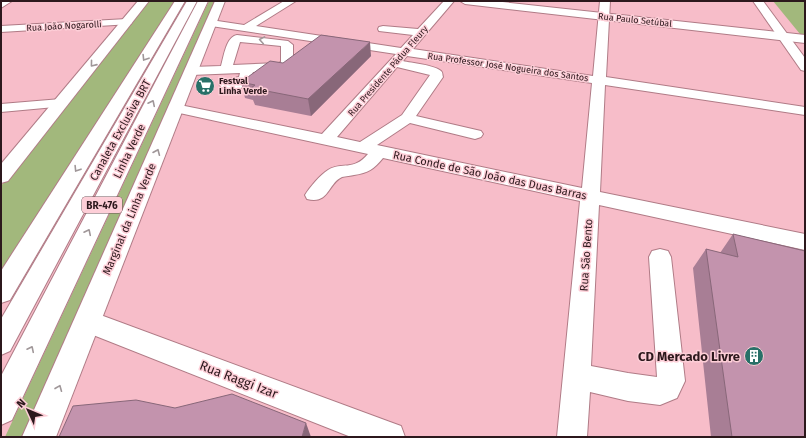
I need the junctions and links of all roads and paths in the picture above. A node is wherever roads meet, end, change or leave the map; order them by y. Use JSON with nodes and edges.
{"nodes":[{"id":1,"x":7,"y":1,"type":"edge"},
{"id":2,"x":144,"y":1,"type":"edge"},
{"id":3,"x":180,"y":1,"type":"edge"},
{"id":4,"x":192,"y":1,"type":"edge"},
{"id":5,"x":203,"y":1,"type":"edge"},
{"id":6,"x":220,"y":1,"type":"edge"},
{"id":7,"x":291,"y":1,"type":"edge"},
{"id":8,"x":449,"y":1,"type":"edge"},
{"id":9,"x":465,"y":1,"type":"edge"},
{"id":10,"x":758,"y":1,"type":"edge"},
{"id":11,"x":1,"y":5,"type":"edge"},
{"id":12,"x":605,"y":9,"type":"edge"},
{"id":13,"x":126,"y":22,"type":"junction"},
{"id":14,"x":211,"y":23,"type":"junction"},
{"id":15,"x":292,"y":24,"type":"dead end"},
{"id":16,"x":246,"y":28,"type":"junction"},
{"id":17,"x":1,"y":29,"type":"edge"},
{"id":18,"x":383,"y":29,"type":"dead end"},
{"id":19,"x":421,"y":33,"type":"junction"},
{"id":20,"x":784,"y":37,"type":"junction"},
{"id":21,"x":805,"y":39,"type":"edge"},
{"id":22,"x":342,"y":42,"type":"junction"},
{"id":23,"x":405,"y":52,"type":"junction"},
{"id":24,"x":394,"y":63,"type":"junction"},
{"id":25,"x":805,"y":67,"type":"edge"},
{"id":26,"x":226,"y":70,"type":"junction"},
{"id":27,"x":246,"y":74,"type":"junction"},
{"id":28,"x":189,"y":75,"type":"junction"},
{"id":29,"x":599,"y":80,"type":"junction"},
{"id":30,"x":61,"y":103,"type":"junction"},
{"id":31,"x":1,"y":108,"type":"edge"},
{"id":32,"x":175,"y":108,"type":"junction"},
{"id":33,"x":805,"y":111,"type":"edge"},
{"id":34,"x":407,"y":118,"type":"junction"},
{"id":35,"x":475,"y":134,"type":"dead end"},
{"id":36,"x":326,"y":140,"type":"junction"},
{"id":37,"x":371,"y":150,"type":"junction"},
{"id":38,"x":1,"y":177,"type":"edge"},
{"id":39,"x":314,"y":194,"type":"dead end"},
{"id":40,"x":590,"y":196,"type":"junction"},
{"id":41,"x":805,"y":242,"type":"edge"},
{"id":42,"x":660,"y":257,"type":"dead end"},
{"id":43,"x":1,"y":293,"type":"edge"},
{"id":44,"x":87,"y":321,"type":"junction"},
{"id":45,"x":1,"y":343,"type":"edge"},
{"id":46,"x":576,"y":376,"type":"junction"},
{"id":47,"x":1,"y":409,"type":"edge"},
{"id":48,"x":39,"y":437,"type":"edge"},
{"id":49,"x":390,"y":437,"type":"edge"},
{"id":50,"x":572,"y":437,"type":"edge"}],
"edges":[{"from":1,"to":11,"type":"street"},
{"from":2,"to":13,"type":"main road"},
{"from":3,"to":43,"type":"main road","one_way":true},
{"from":4,"to":45,"type":"street","name":"Canaleta Exclusiva BRT"},
{"from":47,"to":5,"type":"main road","name":"Linha Verde","number":"BR-476","one_way":true},
{"from":6,"to":14,"type":"main road","name":"Marginal da Linha Verde"},
{"from":7,"to":16,"type":"street"},
{"from":8,"to":19,"type":"street","name":"Rua Presidente Pádua Fleury"},
{"from":9,"to":12,"type":"main road","name":"Rua Paulo Setúbal"},
{"from":10,"to":20,"type":"street"},
{"from":12,"to":20,"type":"main road","name":"Rua Paulo Setúbal"},
{"from":12,"to":29,"type":"street","name":"Rua São Bento"},
{"from":13,"to":17,"type":"street","name":"Rua João Nogarolli"},
{"from":13,"to":30,"type":"main road","one_way":true},
{"from":14,"to":16,"type":"street","name":"Rua Professor José Nogueira dos Santos"},
{"from":14,"to":28,"type":"main road","name":"Marginal da Linha Verde"},
{"from":15,"to":22,"type":"street"},
{"from":16,"to":22,"type":"street","name":"Rua Professor José Nogueira dos Santos"},
{"from":18,"to":19,"type":"street"},
{"from":19,"to":23,"type":"street","name":"Rua Presidente Pádua Fleury"},
{"from":20,"to":21,"type":"main road","name":"Rua Paulo Setúbal"},
{"from":20,"to":25,"type":"street"},
{"from":22,"to":23,"type":"street","name":"Rua Professor José Nogueira dos Santos"},
{"from":23,"to":24,"type":"street","name":"Rua Presidente Pádua Fleury"},
{"from":23,"to":29,"type":"street","name":"Rua Professor José Nogueira dos Santos"},
{"from":24,"to":34,"type":"street"},
{"from":24,"to":36,"type":"street","name":"Rua Presidente Pádua Fleury"},
{"from":26,"to":27,"type":"street"},
{"from":27,"to":26,"type":"street","one_way":true},
{"from":26,"to":28,"type":"street"},
{"from":27,"to":28,"type":"street"},
{"from":28,"to":32,"type":"main road","name":"Marginal da Linha Verde"},
{"from":29,"to":33,"type":"street","name":"Rua Professor José Nogueira dos Santos"},
{"from":29,"to":40,"type":"street","name":"Rua São Bento"},
{"from":30,"to":31,"type":"street"},
{"from":30,"to":38,"type":"main road"},
{"from":32,"to":36,"type":"street","name":"Rua Conde de São João das Duas Barras"},
{"from":44,"to":32,"type":"main road","name":"Marginal da Linha Verde","one_way":true},
{"from":34,"to":35,"type":"street"},
{"from":34,"to":37,"type":"street"},
{"from":36,"to":37,"type":"street","name":"Rua Conde de São João das Duas Barras"},
{"from":37,"to":39,"type":"street"},
{"from":37,"to":40,"type":"street","name":"Rua Conde de São João das Duas Barras"},
{"from":40,"to":41,"type":"street","name":"Rua Conde de São João das Duas Barras"},
{"from":40,"to":46,"type":"street","name":"Rua São Bento"},
{"from":42,"to":46,"type":"street"},
{"from":48,"to":44,"type":"main road","name":"Marginal da Linha Verde","one_way":true},
{"from":44,"to":49,"type":"street","name":"Rua Raggi Izar"},
{"from":46,"to":50,"type":"street","name":"Rua São Bento"}]}
